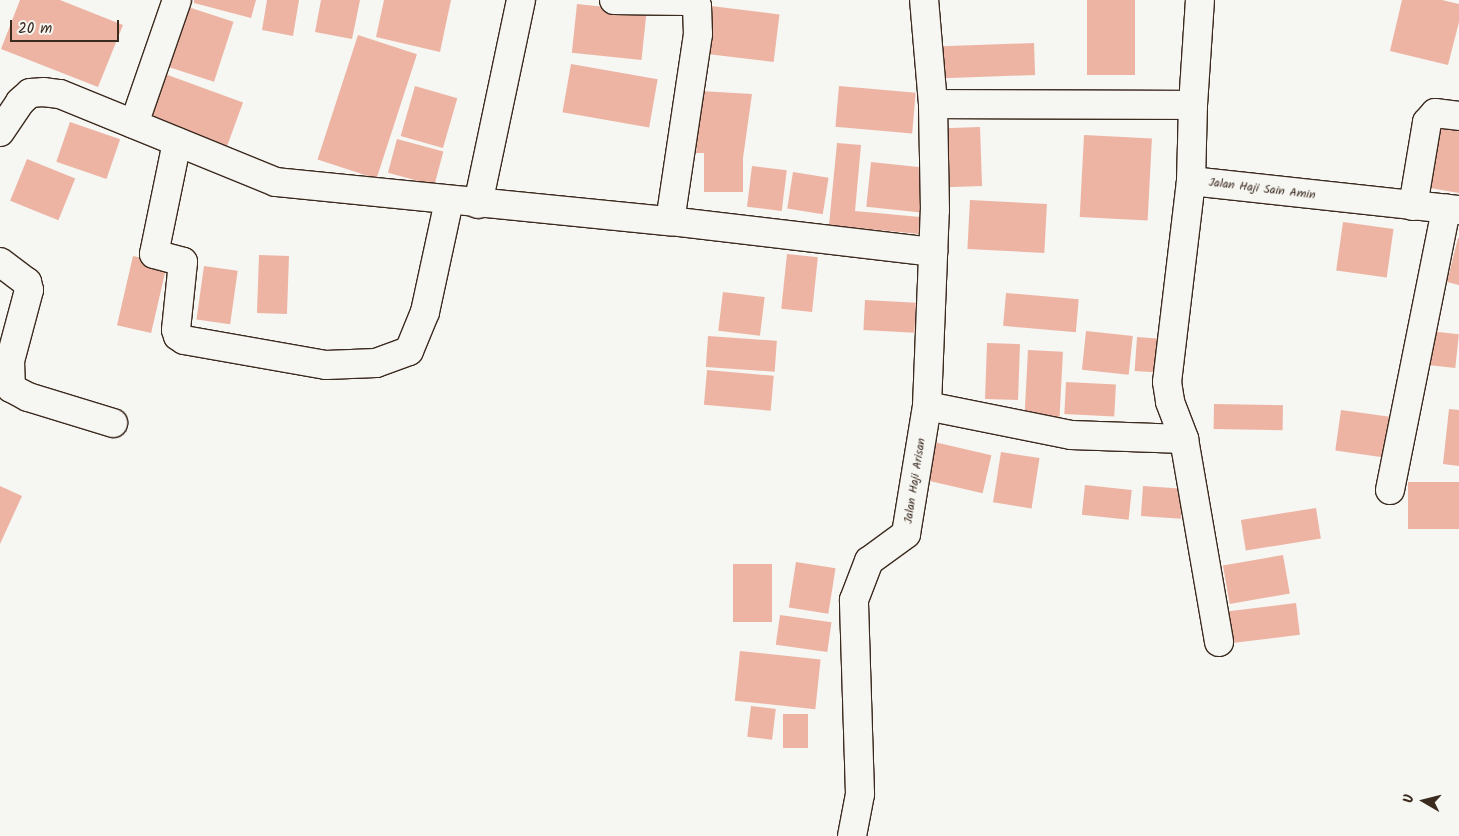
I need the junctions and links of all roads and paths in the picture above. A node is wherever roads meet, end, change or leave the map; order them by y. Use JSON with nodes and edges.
{"nodes":[{"id":1,"x":178,"y":0,"type":"edge"},
{"id":2,"x":521,"y":0,"type":"edge"},
{"id":3,"x":614,"y":0,"type":"edge"},
{"id":4,"x":924,"y":0,"type":"edge"},
{"id":5,"x":1200,"y":0,"type":"edge"},
{"id":6,"x":934,"y":104,"type":"junction"},
{"id":7,"x":1193,"y":104,"type":"junction"},
{"id":8,"x":1459,"y":116,"type":"edge"},
{"id":9,"x":134,"y":124,"type":"junction"},
{"id":10,"x":0,"y":132,"type":"edge"},
{"id":11,"x":176,"y":142,"type":"junction"},
{"id":12,"x":1190,"y":181,"type":"junction"},
{"id":13,"x":449,"y":201,"type":"junction"},
{"id":14,"x":478,"y":204,"type":"junction"},
{"id":15,"x":1412,"y":206,"type":"junction"},
{"id":16,"x":1452,"y":210,"type":"edge"},
{"id":17,"x":670,"y":221,"type":"junction"},
{"id":18,"x":933,"y":252,"type":"junction"},
{"id":19,"x":0,"y":262,"type":"edge"},
{"id":20,"x":927,"y":406,"type":"junction"},
{"id":21,"x":113,"y":423,"type":"dead end"},
{"id":22,"x":1184,"y":439,"type":"junction"},
{"id":23,"x":1390,"y":490,"type":"dead end"},
{"id":24,"x":1219,"y":642,"type":"dead end"},
{"id":25,"x":852,"y":836,"type":"edge"}],
"edges":[{"from":1,"to":9,"type":"street"},
{"from":2,"to":14,"type":"street"},
{"from":3,"to":17,"type":"street"},
{"from":4,"to":6,"type":"street","name":"Jalan Haji Arisan"},
{"from":5,"to":7,"type":"street","name":"Jalan Haji Sain Amin"},
{"from":6,"to":7,"type":"street"},
{"from":6,"to":18,"type":"street","name":"Jalan Haji Arisan"},
{"from":7,"to":12,"type":"street","name":"Jalan Haji Sain Amin"},
{"from":8,"to":15,"type":"street"},
{"from":9,"to":10,"type":"street"},
{"from":9,"to":11,"type":"street"},
{"from":11,"to":13,"type":"street"},
{"from":11,"to":13,"type":"street"},
{"from":12,"to":15,"type":"street","name":"Jalan Haji Sain Amin"},
{"from":12,"to":22,"type":"street"},
{"from":13,"to":14,"type":"street"},
{"from":14,"to":17,"type":"street"},
{"from":15,"to":16,"type":"street","name":"Jalan Haji Sain Amin"},
{"from":16,"to":23,"type":"street"},
{"from":17,"to":18,"type":"street"},
{"from":18,"to":20,"type":"street","name":"Jalan Haji Arisan"},
{"from":19,"to":21,"type":"street"},
{"from":20,"to":22,"type":"street"},
{"from":20,"to":25,"type":"street","name":"Jalan Haji Arisan"},
{"from":22,"to":24,"type":"street"}]}
